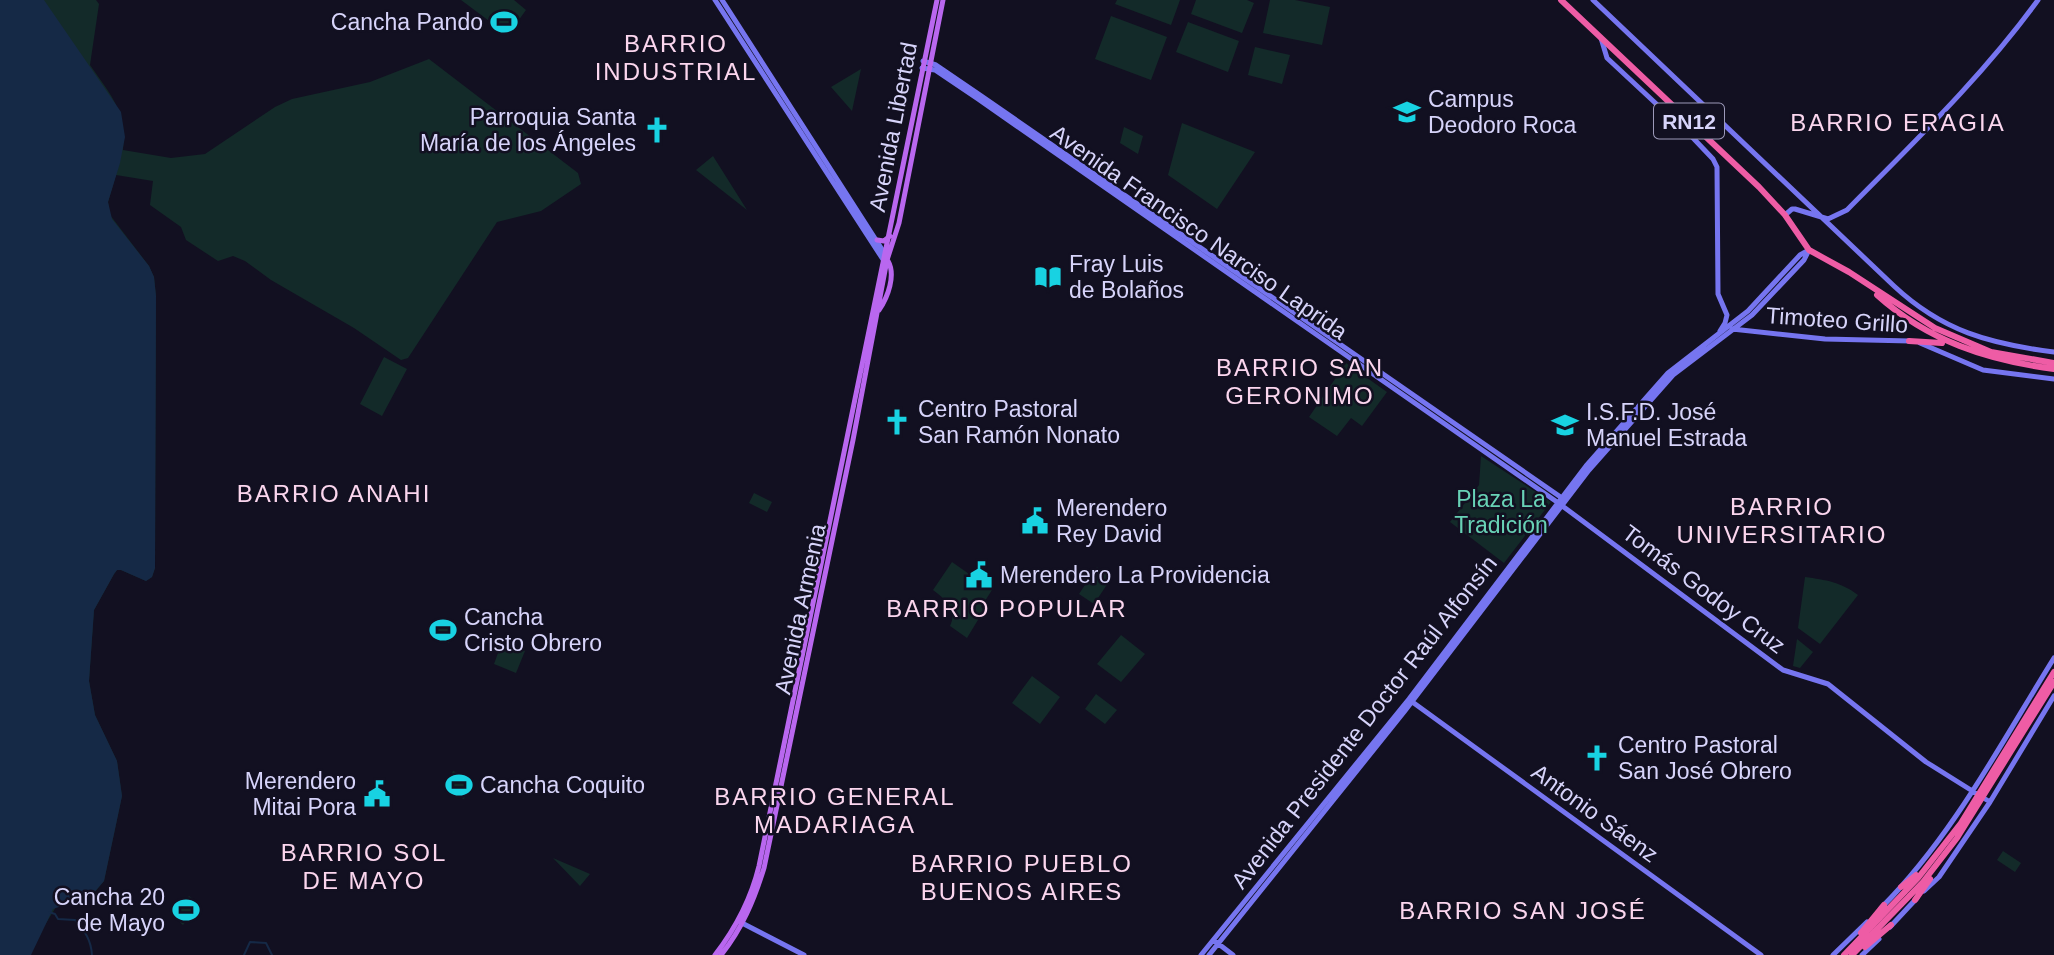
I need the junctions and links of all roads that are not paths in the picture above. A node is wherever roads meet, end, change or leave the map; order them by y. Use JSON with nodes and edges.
{"nodes":[{"id":1,"x":715,"y":0,"type":"edge"},
{"id":2,"x":722,"y":0,"type":"edge"},
{"id":3,"x":937,"y":0,"type":"edge"},
{"id":4,"x":943,"y":0,"type":"edge"},
{"id":5,"x":1561,"y":0,"type":"edge"},
{"id":6,"x":1593,"y":0,"type":"edge"},
{"id":7,"x":2038,"y":0,"type":"edge"},
{"id":8,"x":1601,"y":38,"type":"junction"},
{"id":9,"x":928,"y":65,"type":"junction"},
{"id":10,"x":1785,"y":215,"type":"junction"},
{"id":11,"x":1823,"y":218,"type":"junction"},
{"id":12,"x":890,"y":236,"type":"junction"},
{"id":13,"x":877,"y":240,"type":"junction"},
{"id":14,"x":1809,"y":250,"type":"junction"},
{"id":15,"x":885,"y":258,"type":"junction"},
{"id":16,"x":1869,"y":286,"type":"junction"},
{"id":17,"x":1726,"y":310,"type":"junction"},
{"id":18,"x":1735,"y":321,"type":"junction"},
{"id":19,"x":1730,"y":328,"type":"junction"},
{"id":20,"x":1716,"y":336,"type":"junction"},
{"id":21,"x":1909,"y":341,"type":"junction"},
{"id":22,"x":1954,"y":345,"type":"junction"},
{"id":23,"x":2054,"y":352,"type":"edge"},
{"id":24,"x":2054,"y":363,"type":"edge"},
{"id":25,"x":2054,"y":369,"type":"edge"},
{"id":26,"x":2054,"y":379,"type":"edge"},
{"id":27,"x":1560,"y":501,"type":"junction"},
{"id":28,"x":2054,"y":658,"type":"edge"},
{"id":29,"x":2054,"y":672,"type":"edge"},
{"id":30,"x":2054,"y":682,"type":"edge"},
{"id":31,"x":2054,"y":696,"type":"edge"},
{"id":32,"x":1410,"y":700,"type":"junction"},
{"id":33,"x":1981,"y":797,"type":"junction"},
{"id":34,"x":1957,"y":838,"type":"junction"},
{"id":35,"x":1940,"y":851,"type":"junction"},
{"id":36,"x":1901,"y":887,"type":"junction"},
{"id":37,"x":1915,"y":900,"type":"junction"},
{"id":38,"x":1884,"y":905,"type":"junction"},
{"id":39,"x":740,"y":922,"type":"junction"},
{"id":40,"x":1892,"y":925,"type":"junction"},
{"id":41,"x":1216,"y":942,"type":"junction"},
{"id":42,"x":715,"y":955,"type":"edge"},
{"id":43,"x":721,"y":955,"type":"edge"},
{"id":44,"x":804,"y":955,"type":"edge"},
{"id":45,"x":1201,"y":955,"type":"edge"},
{"id":46,"x":1209,"y":955,"type":"edge"},
{"id":47,"x":1233,"y":955,"type":"edge"},
{"id":48,"x":1760,"y":955,"type":"edge"},
{"id":49,"x":1833,"y":955,"type":"edge"},
{"id":50,"x":1843,"y":955,"type":"edge"},
{"id":51,"x":1854,"y":955,"type":"edge"},
{"id":52,"x":1862,"y":955,"type":"edge"}],
"edges":[{"from":1,"to":15,"type":"main road"},
{"from":2,"to":13,"type":"main road"},
{"from":3,"to":9,"type":"main road","name":"Avenida Libertad"},
{"from":4,"to":9,"type":"main road","name":"Avenida Libertad"},
{"from":5,"to":8,"type":"highway","number":"RN12"},
{"from":6,"to":11,"type":"main road"},
{"from":7,"to":11,"type":"main road"},
{"from":8,"to":10,"type":"highway","number":"RN12"},
{"from":8,"to":17,"type":"main road"},
{"from":9,"to":12,"type":"main road","name":"Avenida Libertad"},
{"from":9,"to":15,"type":"main road","name":"Avenida Libertad"},
{"from":9,"to":27,"type":"main road","name":"Avenida Francisco Narciso Laprida"},
{"from":10,"to":11,"type":"main road"},
{"from":10,"to":14,"type":"highway","number":"RN12"},
{"from":11,"to":23,"type":"main road"},
{"from":12,"to":13,"type":"main road"},
{"from":12,"to":15,"type":"main road","name":"Avenida Libertad"},
{"from":13,"to":15,"type":"main road"},
{"from":14,"to":16,"type":"highway","number":"RN12"},
{"from":14,"to":18,"type":"main road","name":"Avenida Presidente Doctor Raúl Alfonsín"},
{"from":14,"to":19,"type":"main road","name":"Avenida Presidente Doctor Raúl Alfonsín"},
{"from":15,"to":39,"type":"main road","name":"Avenida Armenia"},
{"from":15,"to":39,"type":"main road","name":"Avenida Armenia"},
{"from":16,"to":22,"type":"highway","number":"RN12"},
{"from":16,"to":24,"type":"highway","number":"RN12"},
{"from":17,"to":18,"type":"main road"},
{"from":17,"to":20,"type":"main road"},
{"from":18,"to":19,"type":"main road","name":"Avenida Presidente Doctor Raúl Alfonsín"},
{"from":19,"to":20,"type":"main road","name":"Avenida Presidente Doctor Raúl Alfonsín"},
{"from":19,"to":21,"type":"main road","name":"Timoteo Grillo"},
{"from":19,"to":27,"type":"main road","name":"Avenida Presidente Doctor Raúl Alfonsín"},
{"from":20,"to":27,"type":"main road","name":"Avenida Presidente Doctor Raúl Alfonsín"},
{"from":21,"to":22,"type":"highway"},
{"from":21,"to":26,"type":"main road","name":"Timoteo Grillo"},
{"from":22,"to":25,"type":"highway","number":"RN12"},
{"from":27,"to":32,"type":"main road","name":"Avenida Presidente Doctor Raúl Alfonsín"},
{"from":27,"to":33,"type":"main road","name":"Tomás Godoy Cruz"},
{"from":28,"to":33,"type":"main road"},
{"from":29,"to":33,"type":"highway"},
{"from":30,"to":33,"type":"highway"},
{"from":31,"to":33,"type":"main road"},
{"from":32,"to":41,"type":"main road","name":"Avenida Presidente Doctor Raúl Alfonsín"},
{"from":32,"to":41,"type":"main road","name":"Avenida Presidente Doctor Raúl Alfonsín"},
{"from":32,"to":48,"type":"main road","name":"Antonio Sáenz"},
{"from":33,"to":34,"type":"highway"},
{"from":33,"to":35,"type":"highway"},
{"from":33,"to":36,"type":"main road"},
{"from":33,"to":37,"type":"main road"},
{"from":34,"to":37,"type":"highway"},
{"from":34,"to":51,"type":"highway"},
{"from":35,"to":36,"type":"highway"},
{"from":35,"to":50,"type":"highway"},
{"from":36,"to":38,"type":"main road"},
{"from":37,"to":40,"type":"main road"},
{"from":38,"to":49,"type":"main road"},
{"from":38,"to":50,"type":"highway"},
{"from":39,"to":42,"type":"main road","name":"Avenida Armenia"},
{"from":39,"to":43,"type":"main road","name":"Avenida Armenia"},
{"from":39,"to":44,"type":"main road"},
{"from":40,"to":51,"type":"highway"},
{"from":40,"to":52,"type":"main road"},
{"from":41,"to":45,"type":"main road","name":"Avenida Presidente Doctor Raúl Alfonsín"},
{"from":41,"to":46,"type":"main road","name":"Avenida Presidente Doctor Raúl Alfonsín"},
{"from":41,"to":47,"type":"main road"}]}
